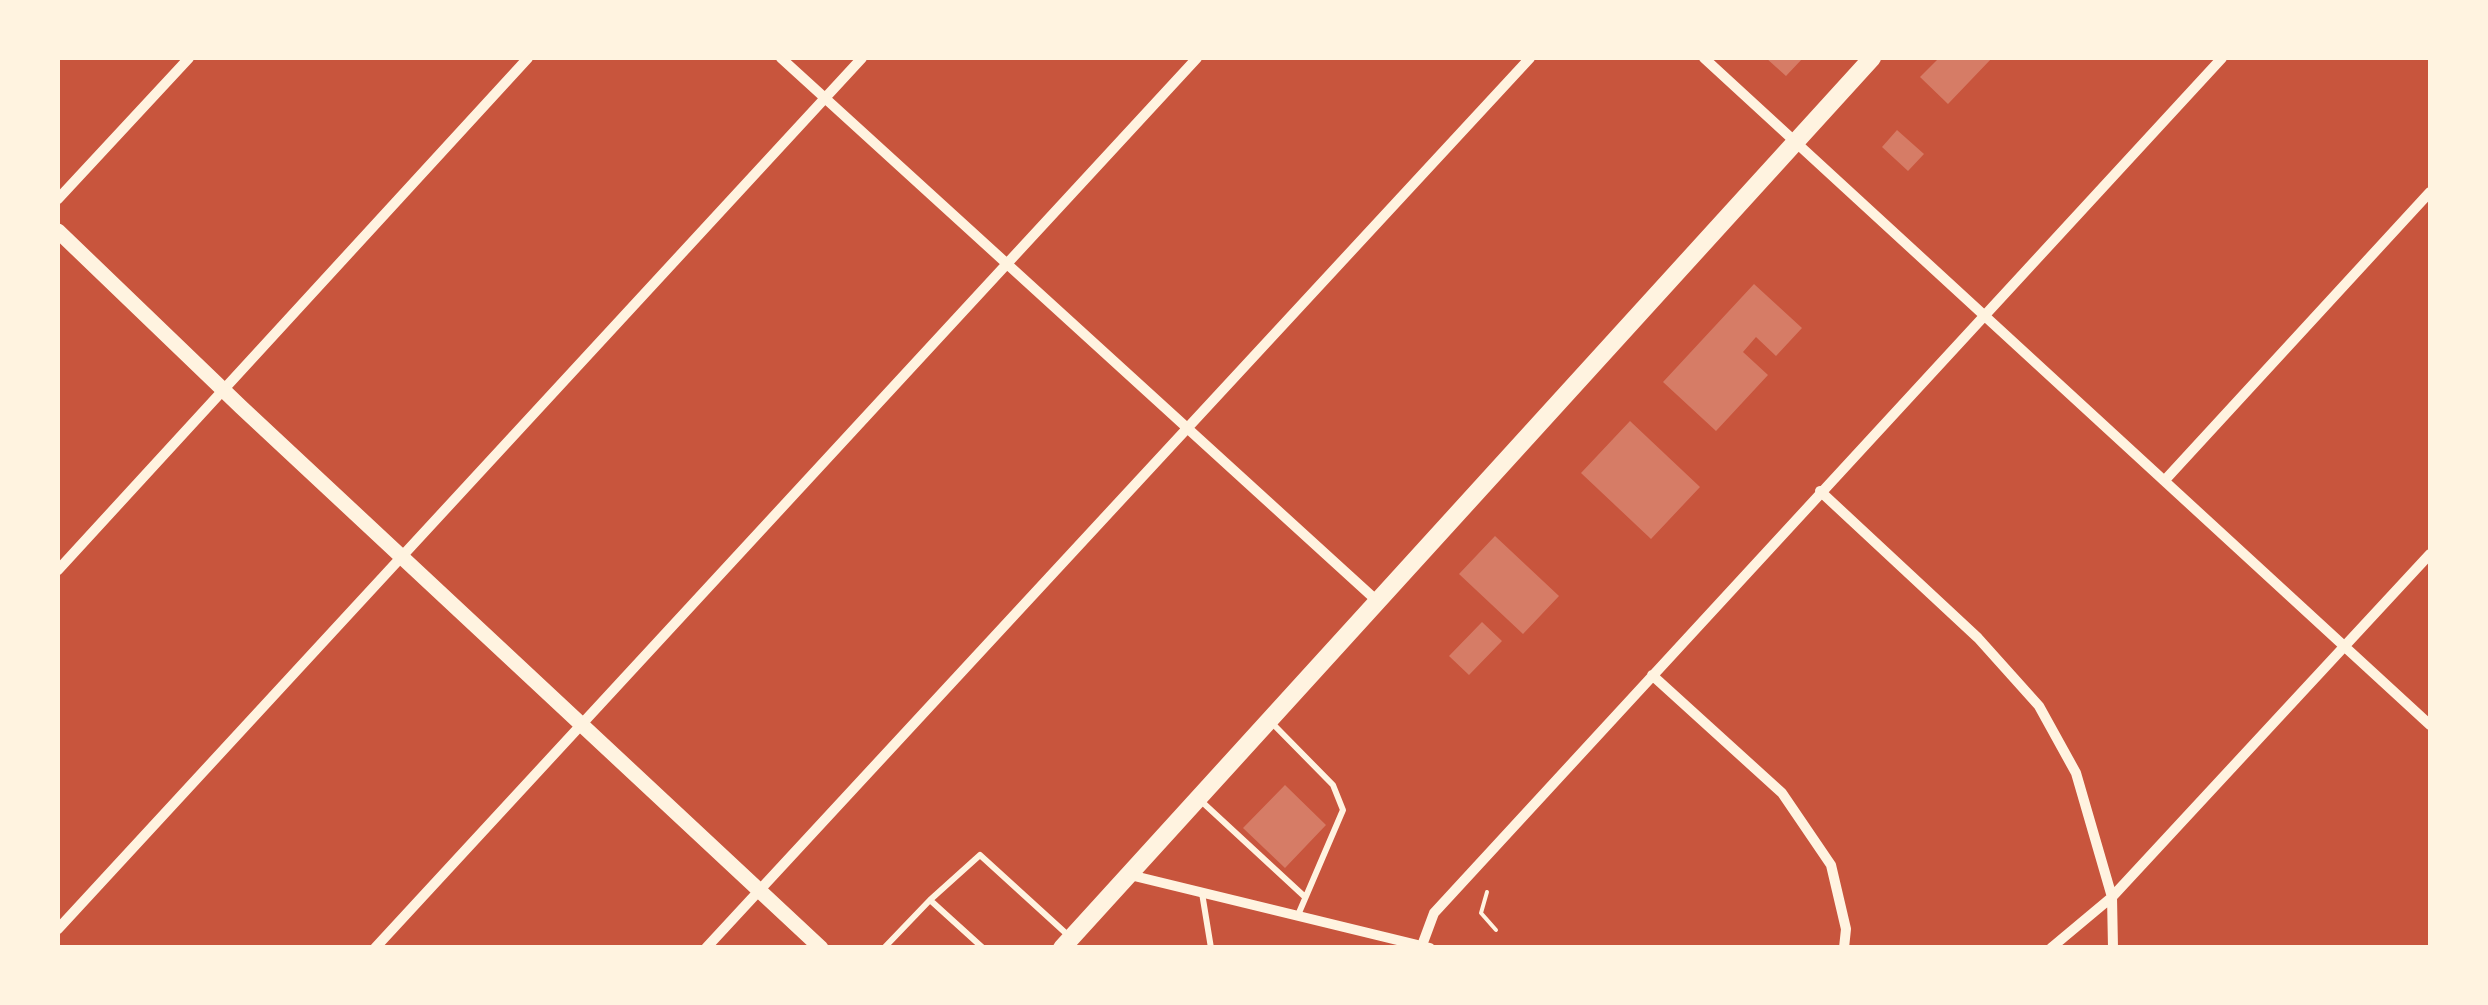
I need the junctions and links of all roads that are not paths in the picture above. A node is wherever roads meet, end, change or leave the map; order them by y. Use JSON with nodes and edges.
{"nodes":[{"id":1,"x":189,"y":58,"type":"edge"},
{"id":2,"x":528,"y":58,"type":"edge"},
{"id":3,"x":781,"y":58,"type":"edge"},
{"id":4,"x":862,"y":58,"type":"edge"},
{"id":5,"x":1197,"y":58,"type":"edge"},
{"id":6,"x":1530,"y":58,"type":"edge"},
{"id":7,"x":1704,"y":58,"type":"edge"},
{"id":8,"x":1872,"y":58,"type":"edge"},
{"id":9,"x":2222,"y":58,"type":"edge"},
{"id":10,"x":825,"y":98,"type":"junction"},
{"id":11,"x":1794,"y":142,"type":"junction"},
{"id":12,"x":2430,"y":192,"type":"edge"},
{"id":13,"x":58,"y":199,"type":"edge"},
{"id":14,"x":58,"y":231,"type":"edge"},
{"id":15,"x":1007,"y":264,"type":"junction"},
{"id":16,"x":1984,"y":315,"type":"junction"},
{"id":17,"x":224,"y":391,"type":"junction"},
{"id":18,"x":1188,"y":428,"type":"junction"},
{"id":19,"x":2165,"y":480,"type":"junction"},
{"id":20,"x":1820,"y":491,"type":"junction"},
{"id":21,"x":2430,"y":554,"type":"edge"},
{"id":22,"x":401,"y":556,"type":"junction"},
{"id":23,"x":58,"y":570,"type":"edge"},
{"id":24,"x":1376,"y":600,"type":"junction"},
{"id":25,"x":2345,"y":646,"type":"junction"},
{"id":26,"x":1652,"y":675,"type":"junction"},
{"id":27,"x":1270,"y":721,"type":"junction"},
{"id":28,"x":580,"y":725,"type":"junction"},
{"id":29,"x":2430,"y":725,"type":"edge"},
{"id":30,"x":1199,"y":800,"type":"junction"},
{"id":31,"x":1130,"y":875,"type":"junction"},
{"id":32,"x":760,"y":890,"type":"junction"},
{"id":33,"x":1202,"y":892,"type":"junction"},
{"id":34,"x":2112,"y":897,"type":"junction"},
{"id":35,"x":1305,"y":898,"type":"junction"},
{"id":36,"x":930,"y":900,"type":"junction"},
{"id":37,"x":1298,"y":916,"type":"junction"},
{"id":38,"x":58,"y":929,"type":"edge"},
{"id":39,"x":1066,"y":942,"type":"edge"},
{"id":40,"x":1424,"y":947,"type":"edge"},
{"id":41,"x":375,"y":948,"type":"edge"},
{"id":42,"x":706,"y":948,"type":"edge"},
{"id":43,"x":821,"y":948,"type":"edge"},
{"id":44,"x":884,"y":948,"type":"edge"},
{"id":45,"x":983,"y":948,"type":"edge"},
{"id":46,"x":1211,"y":948,"type":"edge"},
{"id":47,"x":1844,"y":948,"type":"edge"},
{"id":48,"x":2051,"y":948,"type":"edge"},
{"id":49,"x":2113,"y":948,"type":"edge"}],
"edges":[{"from":1,"to":13,"type":"street"},
{"from":2,"to":17,"type":"street"},
{"from":3,"to":10,"type":"street"},
{"from":4,"to":10,"type":"street"},
{"from":5,"to":15,"type":"street"},
{"from":6,"to":18,"type":"street"},
{"from":7,"to":11,"type":"street"},
{"from":8,"to":11,"type":"main road"},
{"from":9,"to":16,"type":"street"},
{"from":10,"to":15,"type":"street"},
{"from":10,"to":22,"type":"street"},
{"from":11,"to":16,"type":"street"},
{"from":11,"to":24,"type":"main road"},
{"from":12,"to":19,"type":"street"},
{"from":14,"to":17,"type":"street"},
{"from":15,"to":18,"type":"street"},
{"from":15,"to":28,"type":"street"},
{"from":16,"to":19,"type":"street"},
{"from":16,"to":20,"type":"street"},
{"from":17,"to":22,"type":"street"},
{"from":17,"to":23,"type":"street"},
{"from":18,"to":24,"type":"street"},
{"from":18,"to":32,"type":"street"},
{"from":19,"to":25,"type":"street"},
{"from":20,"to":26,"type":"street"},
{"from":20,"to":34,"type":"street"},
{"from":21,"to":25,"type":"street"},
{"from":22,"to":28,"type":"street"},
{"from":22,"to":38,"type":"street"},
{"from":24,"to":27,"type":"main road"},
{"from":25,"to":29,"type":"street"},
{"from":25,"to":34,"type":"street"},
{"from":26,"to":40,"type":"street"},
{"from":26,"to":47,"type":"street"},
{"from":27,"to":30,"type":"main road"},
{"from":27,"to":35,"type":"lane"},
{"from":28,"to":32,"type":"street"},
{"from":28,"to":41,"type":"street"},
{"from":30,"to":31,"type":"main road"},
{"from":30,"to":35,"type":"lane"},
{"from":31,"to":33,"type":"street"},
{"from":31,"to":39,"type":"main road"},
{"from":32,"to":42,"type":"street"},
{"from":32,"to":43,"type":"street"},
{"from":33,"to":37,"type":"street"},
{"from":33,"to":46,"type":"lane"},
{"from":34,"to":48,"type":"street"},
{"from":34,"to":49,"type":"street"},
{"from":35,"to":37,"type":"lane"},
{"from":36,"to":39,"type":"lane"},
{"from":36,"to":44,"type":"lane"},
{"from":36,"to":45,"type":"lane"},
{"from":37,"to":40,"type":"street"}]}
